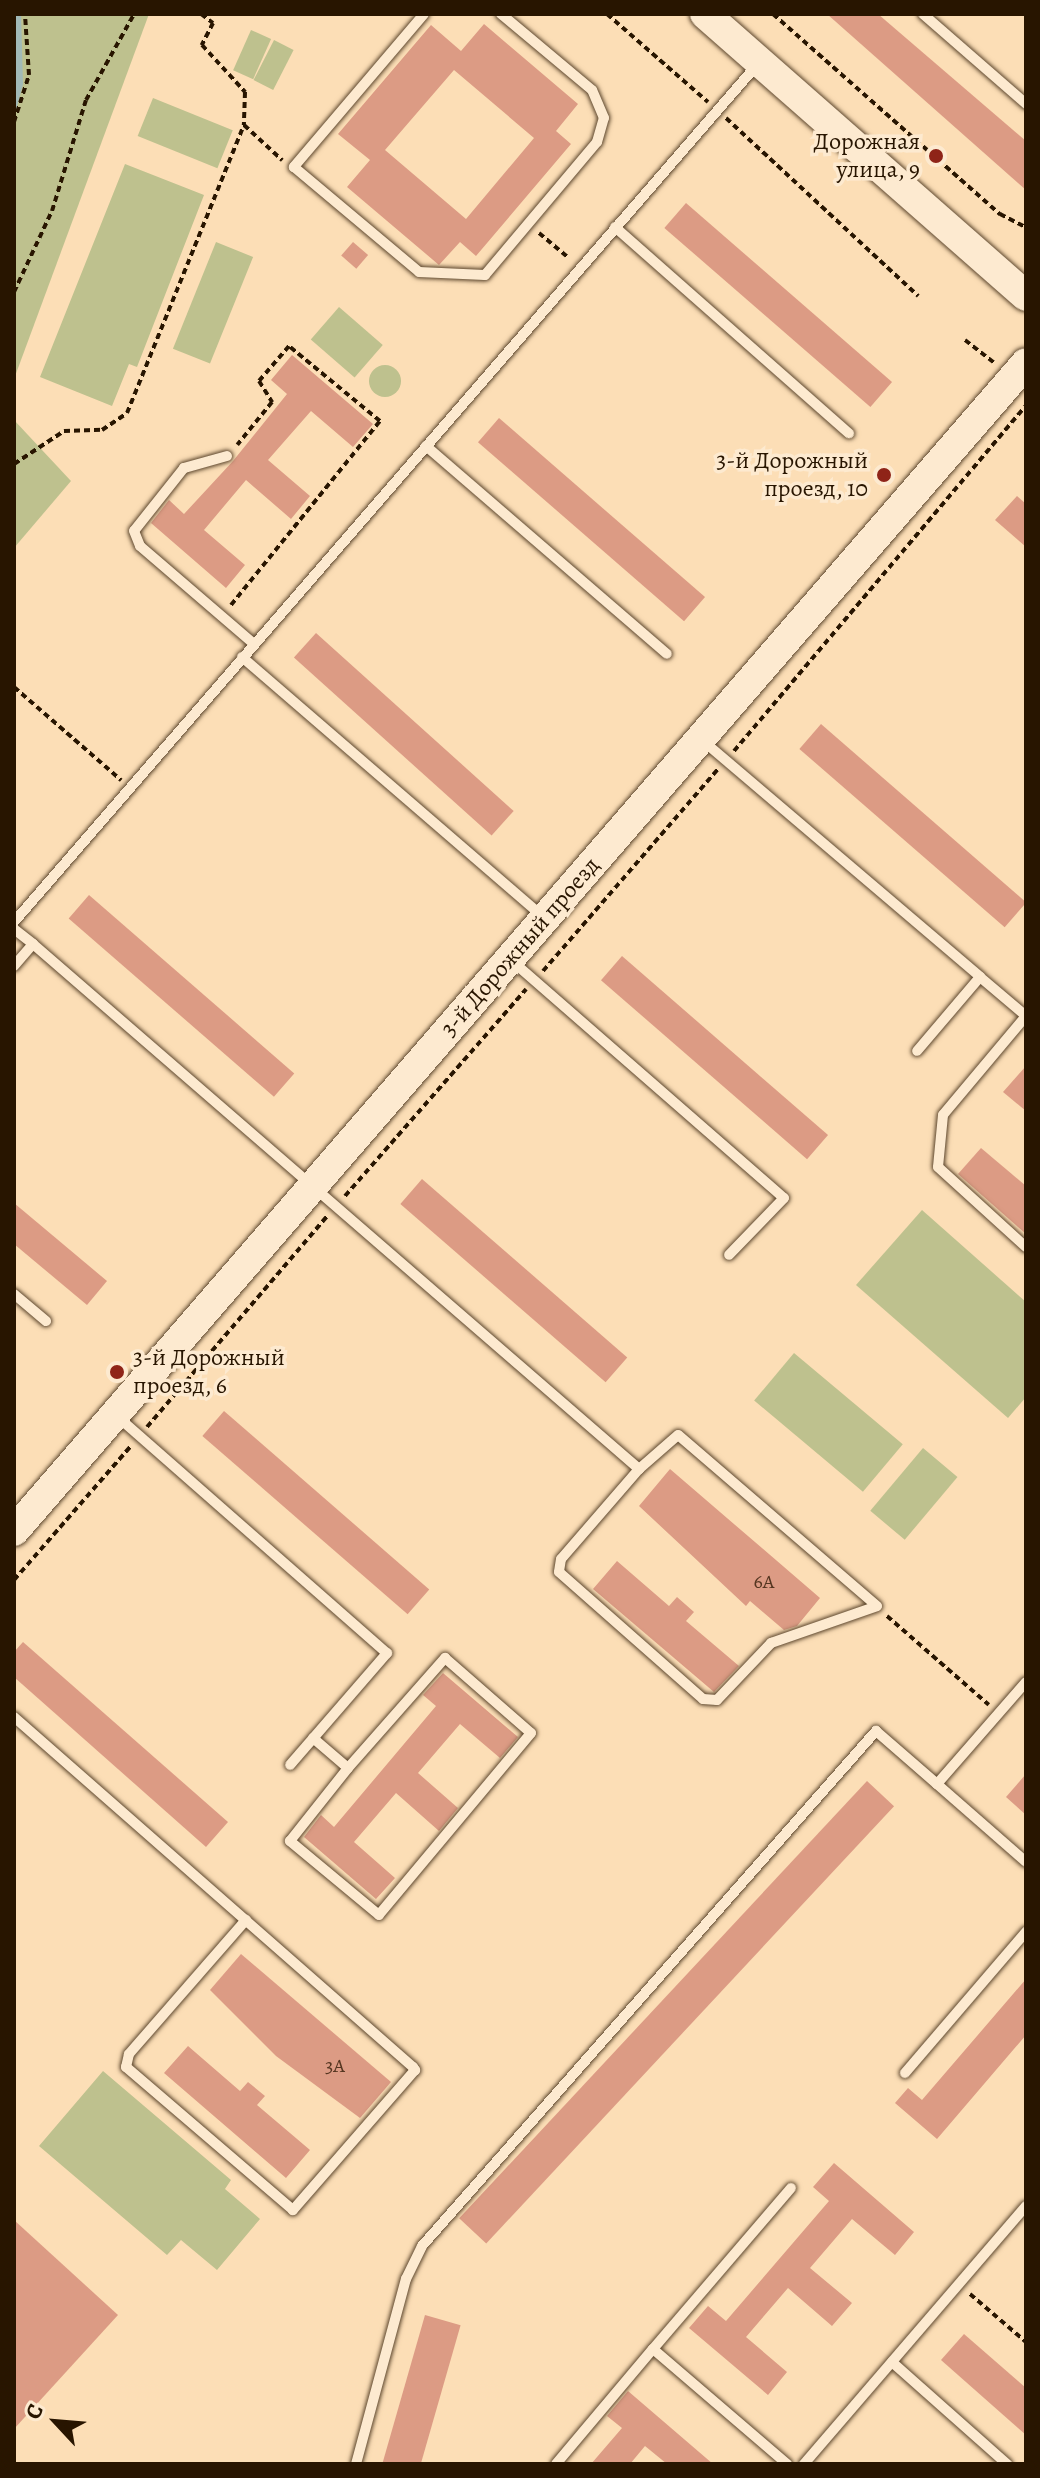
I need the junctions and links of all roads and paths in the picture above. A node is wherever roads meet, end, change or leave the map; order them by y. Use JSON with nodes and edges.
{"nodes":[{"id":1,"x":25,"y":14,"type":"edge"},
{"id":2,"x":134,"y":14,"type":"edge"},
{"id":3,"x":201,"y":14,"type":"edge"},
{"id":4,"x":424,"y":14,"type":"edge"},
{"id":5,"x":501,"y":14,"type":"edge"},
{"id":6,"x":607,"y":14,"type":"edge"},
{"id":7,"x":705,"y":14,"type":"edge"},
{"id":8,"x":773,"y":14,"type":"edge"},
{"id":9,"x":923,"y":14,"type":"edge"},
{"id":10,"x":759,"y":62,"type":"junction"},
{"id":11,"x":1026,"y":104,"type":"edge"},
{"id":12,"x":717,"y":110,"type":"junction"},
{"id":13,"x":14,"y":122,"type":"edge"},
{"id":14,"x":244,"y":125,"type":"junction"},
{"id":15,"x":294,"y":167,"type":"junction"},
{"id":16,"x":527,"y":224,"type":"junction"},
{"id":17,"x":615,"y":227,"type":"junction"},
{"id":18,"x":1026,"y":227,"type":"edge"},
{"id":19,"x":580,"y":268,"type":"junction"},
{"id":20,"x":14,"y":292,"type":"edge"},
{"id":21,"x":918,"y":296,"type":"dead end"},
{"id":22,"x":1026,"y":296,"type":"edge"},
{"id":23,"x":965,"y":340,"type":"dead end"},
{"id":24,"x":1012,"y":365,"type":"edge"},
{"id":25,"x":1026,"y":406,"type":"edge"},
{"id":26,"x":849,"y":433,"type":"dead end"},
{"id":27,"x":426,"y":446,"type":"junction"},
{"id":28,"x":227,"y":456,"type":"joint"},
{"id":29,"x":14,"y":464,"type":"edge"},
{"id":30,"x":221,"y":616,"type":"junction"},
{"id":31,"x":254,"y":644,"type":"junction"},
{"id":32,"x":667,"y":654,"type":"dead end"},
{"id":33,"x":242,"y":657,"type":"junction"},
{"id":34,"x":14,"y":687,"type":"edge"},
{"id":35,"x":701,"y":739,"type":"junction"},
{"id":36,"x":726,"y":760,"type":"junction"},
{"id":37,"x":129,"y":787,"type":"junction"},
{"id":38,"x":545,"y":918,"type":"junction"},
{"id":39,"x":14,"y":922,"type":"edge"},
{"id":40,"x":14,"y":929,"type":"edge"},
{"id":41,"x":33,"y":944,"type":"junction"},
{"id":42,"x":509,"y":959,"type":"junction"},
{"id":43,"x":14,"y":966,"type":"edge"},
{"id":44,"x":980,"y":977,"type":"junction"},
{"id":45,"x":534,"y":981,"type":"junction"},
{"id":46,"x":1026,"y":1016,"type":"edge"},
{"id":47,"x":917,"y":1051,"type":"dead end"},
{"id":48,"x":313,"y":1185,"type":"junction"},
{"id":49,"x":337,"y":1205,"type":"junction"},
{"id":50,"x":1026,"y":1247,"type":"edge"},
{"id":51,"x":729,"y":1255,"type":"dead end"},
{"id":52,"x":14,"y":1294,"type":"edge"},
{"id":53,"x":46,"y":1321,"type":"dead end"},
{"id":54,"x":115,"y":1414,"type":"junction"},
{"id":55,"x":140,"y":1436,"type":"junction"},
{"id":56,"x":639,"y":1469,"type":"junction"},
{"id":57,"x":14,"y":1531,"type":"edge"},
{"id":58,"x":14,"y":1580,"type":"edge"},
{"id":59,"x":877,"y":1606,"type":"junction"},
{"id":60,"x":1026,"y":1682,"type":"edge"},
{"id":61,"x":999,"y":1713,"type":"junction"},
{"id":62,"x":14,"y":1717,"type":"edge"},
{"id":63,"x":313,"y":1738,"type":"junction"},
{"id":64,"x":290,"y":1765,"type":"dead end"},
{"id":65,"x":348,"y":1768,"type":"junction"},
{"id":66,"x":937,"y":1784,"type":"junction"},
{"id":67,"x":1026,"y":1862,"type":"edge"},
{"id":68,"x":246,"y":1920,"type":"junction"},
{"id":69,"x":1026,"y":1932,"type":"edge"},
{"id":70,"x":905,"y":2073,"type":"dead end"},
{"id":71,"x":791,"y":2188,"type":"dead end"},
{"id":72,"x":1026,"y":2206,"type":"edge"},
{"id":73,"x":959,"y":2284,"type":"junction"},
{"id":74,"x":1026,"y":2342,"type":"edge"},
{"id":75,"x":653,"y":2349,"type":"junction"},
{"id":76,"x":892,"y":2362,"type":"junction"},
{"id":77,"x":356,"y":2464,"type":"edge"},
{"id":78,"x":556,"y":2464,"type":"edge"},
{"id":79,"x":787,"y":2464,"type":"edge"},
{"id":80,"x":804,"y":2464,"type":"edge"},
{"id":81,"x":1007,"y":2464,"type":"edge"}],
"edges":[{"from":1,"to":13,"type":"path"},
{"from":2,"to":20,"type":"path"},
{"from":3,"to":14,"type":"path"},
{"from":4,"to":15,"type":"lane"},
{"from":5,"to":16,"type":"lane"},
{"from":6,"to":12,"type":"path"},
{"from":7,"to":10,"type":"street"},
{"from":8,"to":18,"type":"path"},
{"from":9,"to":11,"type":"lane"},
{"from":10,"to":12,"type":"lane"},
{"from":10,"to":22,"type":"street"},
{"from":12,"to":17,"type":"lane"},
{"from":12,"to":21,"type":"path"},
{"from":14,"to":15,"type":"path"},
{"from":14,"to":29,"type":"path"},
{"from":15,"to":16,"type":"lane"},
{"from":16,"to":19,"type":"path"},
{"from":17,"to":19,"type":"lane"},
{"from":17,"to":26,"type":"lane"},
{"from":19,"to":27,"type":"lane"},
{"from":23,"to":24,"type":"path"},
{"from":24,"to":35,"type":"street","name":"3-й Дорожный проезд"},
{"from":25,"to":36,"type":"path"},
{"from":27,"to":31,"type":"lane"},
{"from":27,"to":32,"type":"lane"},
{"from":28,"to":30,"type":"lane"},
{"from":28,"to":30,"type":"path"},
{"from":30,"to":31,"type":"lane"},
{"from":31,"to":33,"type":"lane"},
{"from":33,"to":37,"type":"lane"},
{"from":33,"to":38,"type":"lane"},
{"from":34,"to":37,"type":"path"},
{"from":35,"to":36,"type":"lane"},
{"from":35,"to":38,"type":"street","name":"3-й Дорожный проезд"},
{"from":36,"to":44,"type":"lane"},
{"from":36,"to":45,"type":"path"},
{"from":37,"to":39,"type":"lane"},
{"from":38,"to":42,"type":"street","name":"3-й Дорожный проезд"},
{"from":40,"to":41,"type":"lane"},
{"from":41,"to":43,"type":"lane"},
{"from":41,"to":48,"type":"lane"},
{"from":42,"to":45,"type":"lane"},
{"from":42,"to":48,"type":"street","name":"3-й Дорожный проезд"},
{"from":44,"to":46,"type":"lane"},
{"from":44,"to":47,"type":"lane"},
{"from":45,"to":49,"type":"path"},
{"from":45,"to":51,"type":"lane"},
{"from":46,"to":50,"type":"lane"},
{"from":48,"to":49,"type":"lane"},
{"from":48,"to":54,"type":"street","name":"3-й Дорожный проезд"},
{"from":49,"to":55,"type":"path"},
{"from":49,"to":56,"type":"lane"},
{"from":52,"to":53,"type":"lane"},
{"from":54,"to":55,"type":"lane"},
{"from":54,"to":57,"type":"street","name":"3-й Дорожный проезд"},
{"from":55,"to":58,"type":"path"},
{"from":55,"to":63,"type":"lane"},
{"from":56,"to":59,"type":"lane"},
{"from":56,"to":59,"type":"lane"},
{"from":59,"to":61,"type":"path"},
{"from":60,"to":61,"type":"lane"},
{"from":61,"to":66,"type":"lane"},
{"from":62,"to":68,"type":"lane"},
{"from":63,"to":64,"type":"lane"},
{"from":63,"to":65,"type":"lane"},
{"from":65,"to":65,"type":"lane"},
{"from":66,"to":67,"type":"lane"},
{"from":66,"to":77,"type":"lane"},
{"from":68,"to":68,"type":"lane"},
{"from":69,"to":70,"type":"lane"},
{"from":71,"to":75,"type":"lane"},
{"from":72,"to":73,"type":"lane"},
{"from":73,"to":74,"type":"path"},
{"from":73,"to":76,"type":"lane"},
{"from":75,"to":78,"type":"lane"},
{"from":75,"to":79,"type":"lane"},
{"from":76,"to":80,"type":"lane"},
{"from":76,"to":81,"type":"lane"}]}
